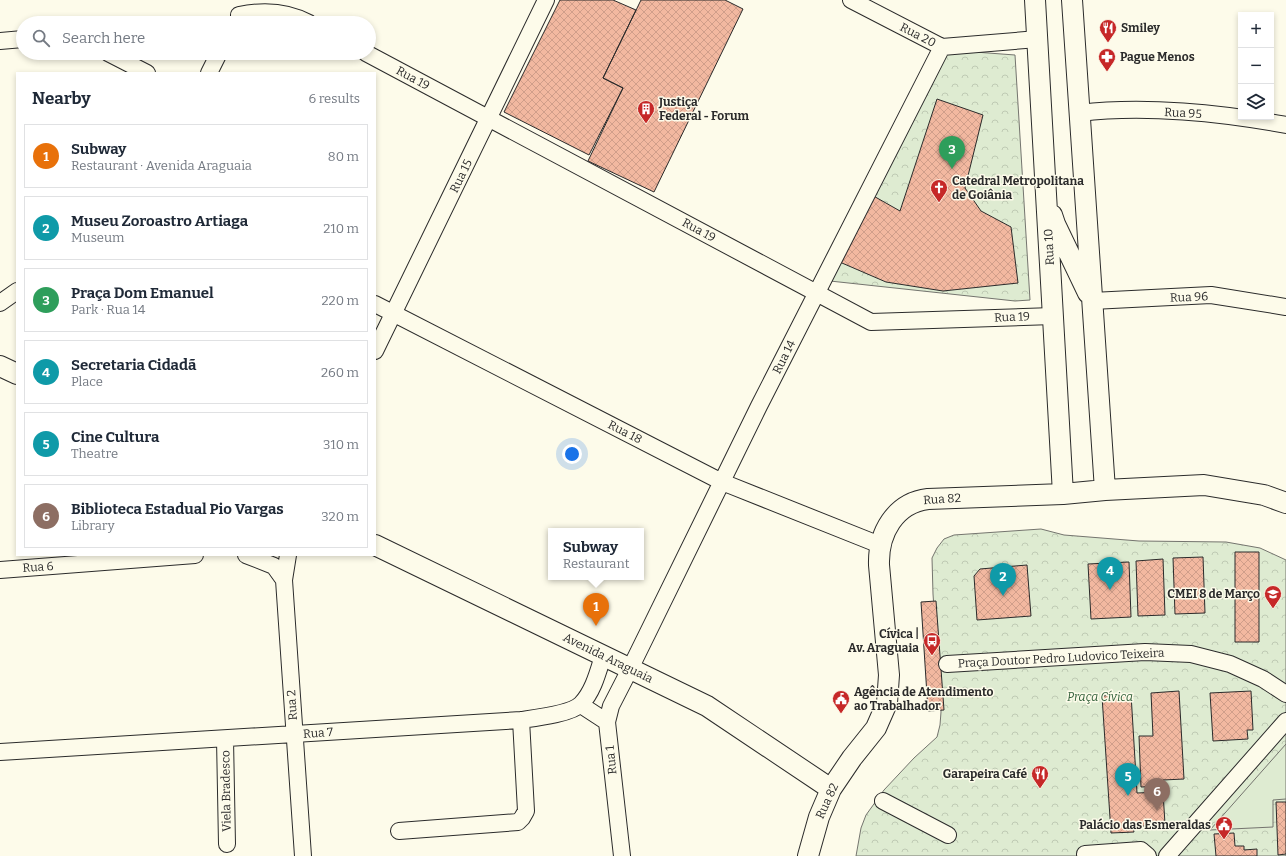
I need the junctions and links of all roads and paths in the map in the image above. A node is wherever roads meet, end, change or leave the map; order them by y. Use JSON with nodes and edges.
{"nodes":[{"id":1,"x":546,"y":0,"type":"edge"},
{"id":2,"x":851,"y":0,"type":"edge"},
{"id":3,"x":1035,"y":0,"type":"edge"},
{"id":4,"x":1072,"y":0,"type":"edge"},
{"id":5,"x":237,"y":13,"type":"edge"},
{"id":6,"x":292,"y":16,"type":"edge"},
{"id":7,"x":1038,"y":39,"type":"junction"},
{"id":8,"x":16,"y":40,"type":"edge"},
{"id":9,"x":0,"y":41,"type":"edge"},
{"id":10,"x":942,"y":47,"type":"junction"},
{"id":11,"x":376,"y":58,"type":"edge"},
{"id":12,"x":122,"y":60,"type":"edge"},
{"id":13,"x":216,"y":60,"type":"edge"},
{"id":14,"x":145,"y":72,"type":"edge"},
{"id":15,"x":210,"y":72,"type":"edge"},
{"id":16,"x":1080,"y":113,"type":"junction"},
{"id":17,"x":489,"y":118,"type":"junction"},
{"id":18,"x":1286,"y":125,"type":"edge"},
{"id":19,"x":1046,"y":190,"type":"junction"},
{"id":20,"x":16,"y":292,"type":"edge"},
{"id":21,"x":816,"y":293,"type":"junction"},
{"id":22,"x":1092,"y":301,"type":"junction"},
{"id":23,"x":0,"y":303,"type":"edge"},
{"id":24,"x":376,"y":304,"type":"edge"},
{"id":25,"x":1286,"y":307,"type":"edge"},
{"id":26,"x":394,"y":313,"type":"junction"},
{"id":27,"x":1053,"y":316,"type":"junction"},
{"id":28,"x":376,"y":349,"type":"edge"},
{"id":29,"x":0,"y":366,"type":"edge"},
{"id":30,"x":16,"y":374,"type":"edge"},
{"id":31,"x":722,"y":482,"type":"junction"},
{"id":32,"x":1104,"y":490,"type":"junction"},
{"id":33,"x":1063,"y":494,"type":"junction"},
{"id":34,"x":1286,"y":503,"type":"edge"},
{"id":35,"x":376,"y":545,"type":"edge"},
{"id":36,"x":880,"y":545,"type":"junction"},
{"id":37,"x":182,"y":556,"type":"edge"},
{"id":38,"x":249,"y":556,"type":"edge"},
{"id":39,"x":288,"y":556,"type":"edge"},
{"id":40,"x":0,"y":570,"type":"edge"},
{"id":41,"x":284,"y":580,"type":"junction"},
{"id":42,"x":603,"y":656,"type":"junction"},
{"id":43,"x":947,"y":664,"type":"dead end"},
{"id":44,"x":630,"y":669,"type":"junction"},
{"id":45,"x":1286,"y":694,"type":"edge"},
{"id":46,"x":580,"y":705,"type":"junction"},
{"id":47,"x":521,"y":720,"type":"junction"},
{"id":48,"x":1286,"y":721,"type":"edge"},
{"id":49,"x":607,"y":722,"type":"junction"},
{"id":50,"x":294,"y":734,"type":"junction"},
{"id":51,"x":225,"y":739,"type":"junction"},
{"id":52,"x":0,"y":752,"type":"edge"},
{"id":53,"x":831,"y":789,"type":"junction"},
{"id":54,"x":882,"y":801,"type":"dead end"},
{"id":55,"x":399,"y":831,"type":"dead end"},
{"id":56,"x":948,"y":835,"type":"dead end"},
{"id":57,"x":227,"y":844,"type":"dead end"},
{"id":58,"x":1085,"y":854,"type":"dead end"},
{"id":59,"x":302,"y":856,"type":"edge"},
{"id":60,"x":622,"y":856,"type":"edge"},
{"id":61,"x":808,"y":856,"type":"edge"},
{"id":62,"x":1148,"y":856,"type":"edge"},
{"id":63,"x":1167,"y":856,"type":"edge"}],
"edges":[{"from":1,"to":17,"type":"street","name":"Rua 15"},
{"from":2,"to":10,"type":"street","name":"Rua 20"},
{"from":3,"to":7,"type":"main road","name":"Rua 10"},
{"from":4,"to":16,"type":"main road"},
{"from":5,"to":6,"type":"street"},
{"from":7,"to":10,"type":"street","name":"Rua 20"},
{"from":7,"to":19,"type":"main road","name":"Rua 10"},
{"from":8,"to":9,"type":"street"},
{"from":10,"to":21,"type":"street","name":"Rua 14"},
{"from":11,"to":17,"type":"street","name":"Rua 19"},
{"from":12,"to":14,"type":"street"},
{"from":13,"to":15,"type":"street"},
{"from":16,"to":18,"type":"street","name":"Rua 95"},
{"from":16,"to":22,"type":"main road"},
{"from":17,"to":21,"type":"street","name":"Rua 19"},
{"from":17,"to":26,"type":"street","name":"Rua 15"},
{"from":19,"to":22,"type":"main road"},
{"from":19,"to":27,"type":"main road","name":"Rua 10"},
{"from":20,"to":23,"type":"street"},
{"from":21,"to":27,"type":"street","name":"Rua 19"},
{"from":21,"to":31,"type":"street","name":"Rua 14"},
{"from":22,"to":25,"type":"street","name":"Rua 96"},
{"from":22,"to":32,"type":"main road"},
{"from":24,"to":26,"type":"street","name":"Rua 18"},
{"from":26,"to":28,"type":"street","name":"Rua 15"},
{"from":26,"to":31,"type":"street","name":"Rua 18"},
{"from":27,"to":33,"type":"main road","name":"Rua 10"},
{"from":29,"to":30,"type":"main road"},
{"from":31,"to":36,"type":"street","name":"Rua 18"},
{"from":31,"to":44,"type":"street","name":"Rua 14"},
{"from":32,"to":33,"type":"main road","name":"Rua 82"},
{"from":32,"to":34,"type":"main road","name":"Rua 82"},
{"from":33,"to":36,"type":"main road","name":"Rua 82"},
{"from":35,"to":42,"type":"main road","name":"Avenida Araguaia"},
{"from":36,"to":53,"type":"main road","name":"Rua 82"},
{"from":37,"to":40,"type":"street","name":"Rua 6"},
{"from":38,"to":41,"type":"street"},
{"from":39,"to":41,"type":"street","name":"Rua 2"},
{"from":41,"to":50,"type":"street","name":"Rua 2"},
{"from":42,"to":44,"type":"main road","name":"Avenida Araguaia"},
{"from":42,"to":46,"type":"street"},
{"from":43,"to":45,"type":"street","name":"Praça Doutor Pedro Ludovico Teixeira"},
{"from":44,"to":49,"type":"street","name":"Rua 1"},
{"from":44,"to":53,"type":"main road","name":"Avenida Araguaia"},
{"from":46,"to":47,"type":"street","name":"Rua 7"},
{"from":46,"to":49,"type":"street"},
{"from":47,"to":50,"type":"street","name":"Rua 7"},
{"from":47,"to":55,"type":"street"},
{"from":48,"to":63,"type":"street"},
{"from":49,"to":60,"type":"street","name":"Rua 1"},
{"from":50,"to":51,"type":"street","name":"Rua 7"},
{"from":50,"to":59,"type":"street","name":"Rua 2"},
{"from":51,"to":52,"type":"street","name":"Rua 7"},
{"from":51,"to":57,"type":"street","name":"Viela Bradesco"},
{"from":53,"to":61,"type":"main road","name":"Rua 82"},
{"from":54,"to":56,"type":"street"},
{"from":58,"to":62,"type":"street"}]}
